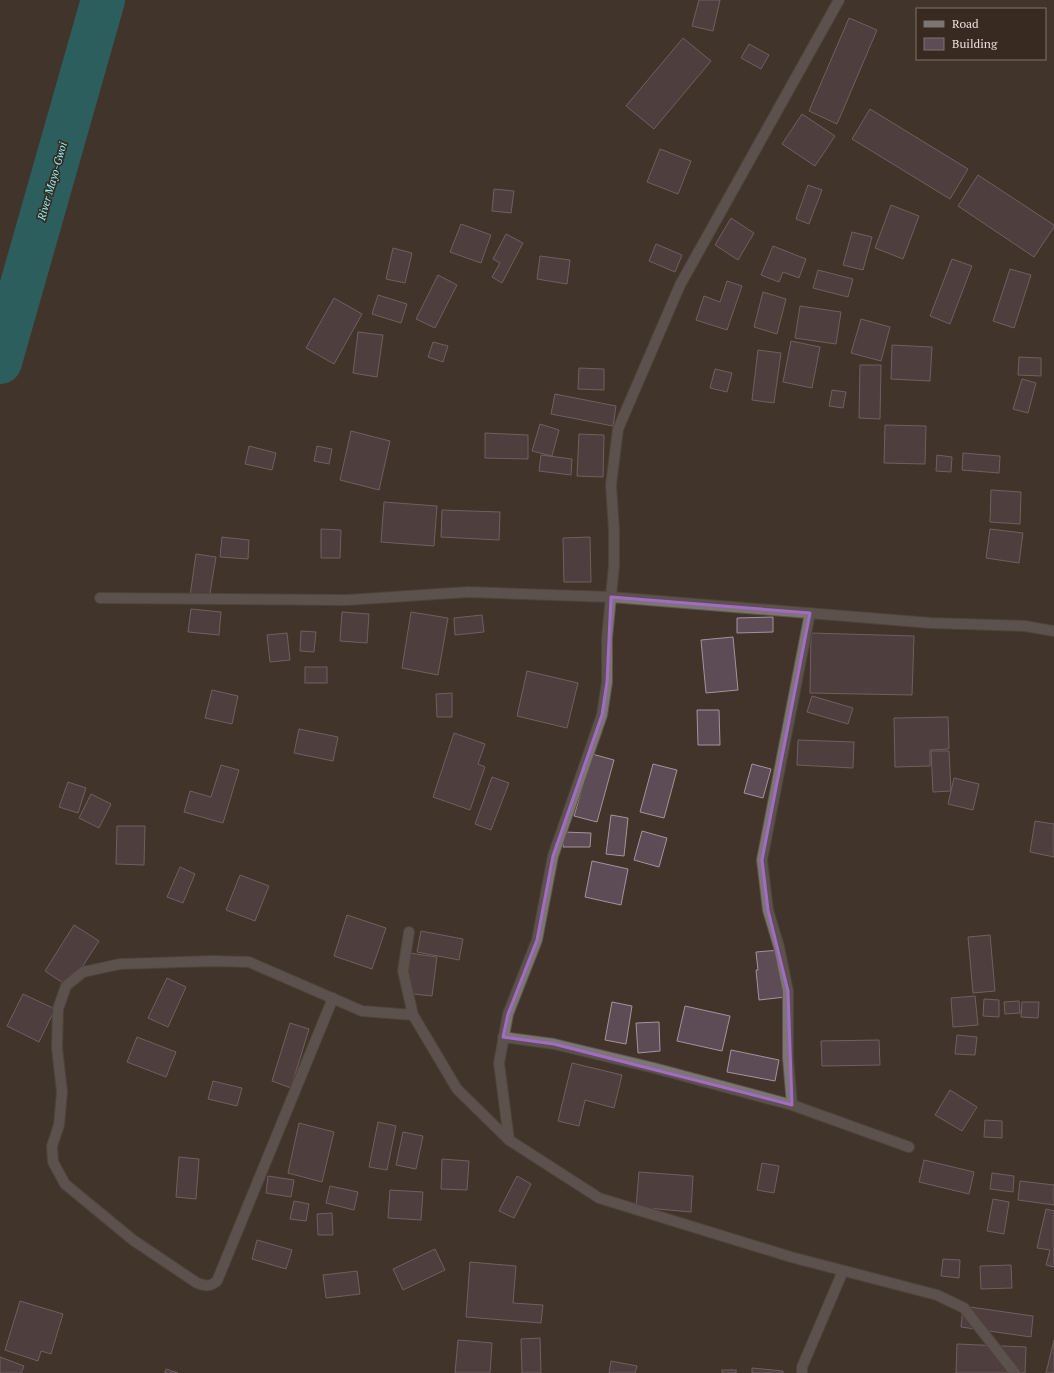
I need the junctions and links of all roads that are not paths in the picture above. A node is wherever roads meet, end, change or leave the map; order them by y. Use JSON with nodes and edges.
{"nodes":[{"id":1,"x":839,"y":0,"type":"edge"},
{"id":2,"x":611,"y":597,"type":"junction"},
{"id":3,"x":100,"y":598,"type":"dead end"},
{"id":4,"x":810,"y":613,"type":"junction"},
{"id":5,"x":1054,"y":631,"type":"edge"},
{"id":6,"x":409,"y":932,"type":"dead end"},
{"id":7,"x":334,"y":998,"type":"junction"},
{"id":8,"x":413,"y":1015,"type":"junction"},
{"id":9,"x":504,"y":1037,"type":"junction"},
{"id":10,"x":792,"y":1105,"type":"junction"},
{"id":11,"x":509,"y":1140,"type":"junction"},
{"id":12,"x":910,"y":1147,"type":"dead end"},
{"id":13,"x":843,"y":1271,"type":"junction"},
{"id":14,"x":802,"y":1373,"type":"edge"},
{"id":15,"x":1015,"y":1373,"type":"edge"}],
"edges":[{"from":1,"to":2,"type":"street"},
{"from":2,"to":3,"type":"street"},
{"from":2,"to":4,"type":"street"},
{"from":2,"to":9,"type":"street"},
{"from":4,"to":5,"type":"street"},
{"from":4,"to":10,"type":"street"},
{"from":6,"to":8,"type":"street"},
{"from":7,"to":7,"type":"street"},
{"from":7,"to":8,"type":"street"},
{"from":8,"to":11,"type":"street"},
{"from":9,"to":10,"type":"street"},
{"from":9,"to":11,"type":"street"},
{"from":10,"to":12,"type":"street"},
{"from":11,"to":13,"type":"street"},
{"from":13,"to":14,"type":"street"},
{"from":13,"to":15,"type":"street"}]}
